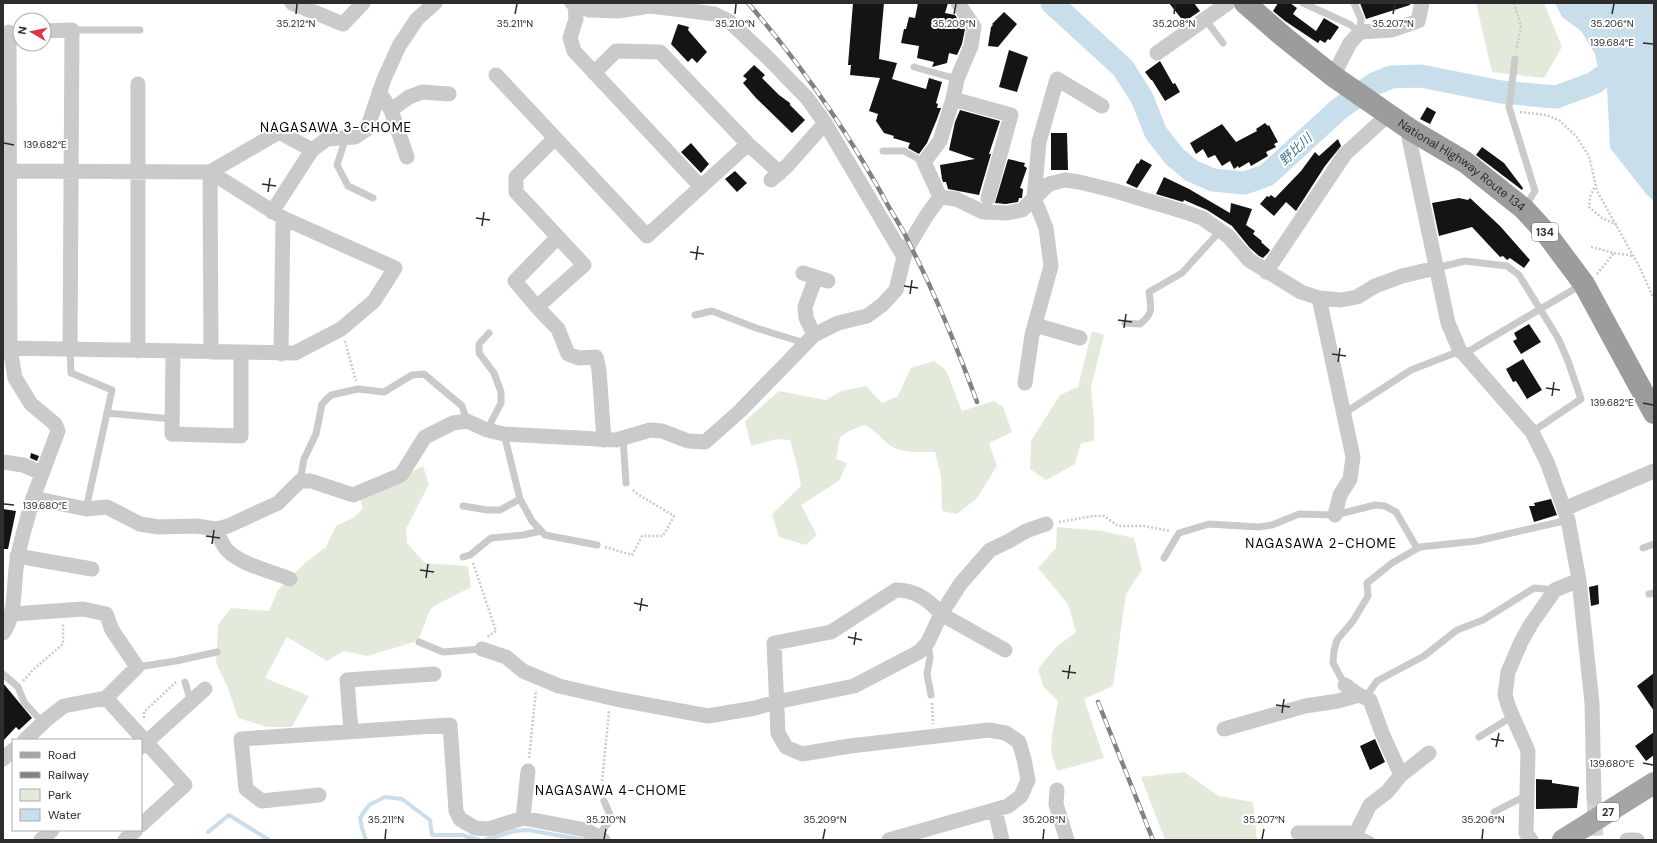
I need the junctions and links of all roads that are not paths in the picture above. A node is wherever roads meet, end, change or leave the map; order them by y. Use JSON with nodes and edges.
{"nodes":[{"id":1,"x":292,"y":3,"type":"edge"},
{"id":2,"x":363,"y":3,"type":"edge"},
{"id":3,"x":435,"y":3,"type":"edge"},
{"id":4,"x":958,"y":3,"type":"edge"},
{"id":5,"x":1228,"y":3,"type":"edge"},
{"id":6,"x":1245,"y":3,"type":"edge"},
{"id":7,"x":1303,"y":3,"type":"edge"},
{"id":8,"x":1354,"y":3,"type":"edge"},
{"id":9,"x":1422,"y":3,"type":"edge"},
{"id":10,"x":574,"y":4,"type":"edge"},
{"id":11,"x":650,"y":5,"type":"edge"},
{"id":12,"x":1205,"y":19,"type":"junction"},
{"id":13,"x":72,"y":30,"type":"junction"},
{"id":14,"x":140,"y":30,"type":"dead end"},
{"id":15,"x":52,"y":31,"type":"edge"},
{"id":16,"x":10,"y":32,"type":"edge"},
{"id":17,"x":1360,"y":32,"type":"junction"},
{"id":18,"x":1223,"y":43,"type":"dead end"},
{"id":19,"x":1157,"y":53,"type":"dead end"},
{"id":20,"x":1515,"y":59,"type":"road end"},
{"id":21,"x":914,"y":67,"type":"dead end"},
{"id":22,"x":594,"y":73,"type":"junction"},
{"id":23,"x":496,"y":75,"type":"dead end"},
{"id":24,"x":957,"y":79,"type":"junction"},
{"id":25,"x":1337,"y":79,"type":"junction"},
{"id":26,"x":138,"y":84,"type":"dead end"},
{"id":27,"x":380,"y":92,"type":"junction"},
{"id":28,"x":449,"y":94,"type":"dead end"},
{"id":29,"x":953,"y":100,"type":"junction"},
{"id":30,"x":1102,"y":106,"type":"dead end"},
{"id":31,"x":391,"y":110,"type":"junction"},
{"id":32,"x":1382,"y":111,"type":"junction"},
{"id":33,"x":825,"y":123,"type":"junction"},
{"id":34,"x":1411,"y":130,"type":"junction"},
{"id":35,"x":346,"y":137,"type":"junction"},
{"id":36,"x":555,"y":138,"type":"junction"},
{"id":37,"x":748,"y":144,"type":"junction"},
{"id":38,"x":312,"y":150,"type":"junction"},
{"id":39,"x":883,"y":151,"type":"dead end"},
{"id":40,"x":407,"y":157,"type":"dead end"},
{"id":41,"x":924,"y":162,"type":"junction"},
{"id":42,"x":6,"y":171,"type":"edge"},
{"id":43,"x":72,"y":172,"type":"junction"},
{"id":44,"x":138,"y":172,"type":"junction"},
{"id":45,"x":210,"y":172,"type":"junction"},
{"id":46,"x":701,"y":187,"type":"junction"},
{"id":47,"x":940,"y":197,"type":"junction"},
{"id":48,"x":373,"y":198,"type":"dead end"},
{"id":49,"x":988,"y":198,"type":"dead end"},
{"id":50,"x":1034,"y":198,"type":"junction"},
{"id":51,"x":1524,"y":209,"type":"junction"},
{"id":52,"x":278,"y":215,"type":"junction"},
{"id":53,"x":1220,"y":230,"type":"junction"},
{"id":54,"x":558,"y":237,"type":"junction"},
{"id":55,"x":904,"y":257,"type":"junction"},
{"id":56,"x":1436,"y":268,"type":"junction"},
{"id":57,"x":1266,"y":272,"type":"junction"},
{"id":58,"x":816,"y":277,"type":"dead end"},
{"id":59,"x":1584,"y":284,"type":"junction"},
{"id":60,"x":1319,"y":298,"type":"junction"},
{"id":61,"x":538,"y":307,"type":"junction"},
{"id":62,"x":1539,"y":310,"type":"junction"},
{"id":63,"x":695,"y":315,"type":"dead end"},
{"id":64,"x":1125,"y":323,"type":"dead end"},
{"id":65,"x":1035,"y":325,"type":"junction"},
{"id":66,"x":489,"y":333,"type":"dead end"},
{"id":67,"x":1080,"y":338,"type":"dead end"},
{"id":68,"x":810,"y":339,"type":"junction"},
{"id":69,"x":7,"y":348,"type":"edge"},
{"id":70,"x":70,"y":349,"type":"junction"},
{"id":71,"x":138,"y":350,"type":"junction"},
{"id":72,"x":172,"y":351,"type":"junction"},
{"id":73,"x":211,"y":352,"type":"junction"},
{"id":74,"x":1462,"y":352,"type":"junction"},
{"id":75,"x":241,"y":353,"type":"junction"},
{"id":76,"x":281,"y":354,"type":"junction"},
{"id":77,"x":1025,"y":383,"type":"dead end"},
{"id":78,"x":1654,"y":413,"type":"edge"},
{"id":79,"x":107,"y":414,"type":"junction"},
{"id":80,"x":1342,"y":414,"type":"junction"},
{"id":81,"x":172,"y":419,"type":"junction"},
{"id":82,"x":467,"y":421,"type":"junction"},
{"id":83,"x":487,"y":430,"type":"junction"},
{"id":84,"x":1532,"y":432,"type":"junction"},
{"id":85,"x":504,"y":434,"type":"junction"},
{"id":86,"x":623,"y":438,"type":"junction"},
{"id":87,"x":604,"y":440,"type":"junction"},
{"id":88,"x":3,"y":462,"type":"edge"},
{"id":89,"x":1654,"y":471,"type":"edge"},
{"id":90,"x":42,"y":474,"type":"junction"},
{"id":91,"x":300,"y":481,"type":"junction"},
{"id":92,"x":626,"y":483,"type":"road end"},
{"id":93,"x":33,"y":498,"type":"junction"},
{"id":94,"x":520,"y":498,"type":"junction"},
{"id":95,"x":463,"y":506,"type":"dead end"},
{"id":96,"x":86,"y":509,"type":"junction"},
{"id":97,"x":1566,"y":514,"type":"junction"},
{"id":98,"x":1335,"y":515,"type":"junction"},
{"id":99,"x":1046,"y":524,"type":"road end"},
{"id":100,"x":216,"y":529,"type":"junction"},
{"id":101,"x":541,"y":530,"type":"junction"},
{"id":102,"x":1654,"y":544,"type":"edge"},
{"id":103,"x":597,"y":545,"type":"road end"},
{"id":104,"x":1417,"y":548,"type":"junction"},
{"id":105,"x":1643,"y":548,"type":"dead end"},
{"id":106,"x":17,"y":556,"type":"junction"},
{"id":107,"x":466,"y":556,"type":"road end"},
{"id":108,"x":1164,"y":558,"type":"dead end"},
{"id":109,"x":92,"y":569,"type":"dead end"},
{"id":110,"x":290,"y":579,"type":"dead end"},
{"id":111,"x":1579,"y":580,"type":"junction"},
{"id":112,"x":1555,"y":590,"type":"junction"},
{"id":113,"x":12,"y":614,"type":"junction"},
{"id":114,"x":941,"y":614,"type":"junction"},
{"id":115,"x":3,"y":633,"type":"edge"},
{"id":116,"x":419,"y":642,"type":"dead end"},
{"id":117,"x":928,"y":642,"type":"junction"},
{"id":118,"x":475,"y":650,"type":"joint"},
{"id":119,"x":1005,"y":650,"type":"dead end"},
{"id":120,"x":217,"y":652,"type":"dead end"},
{"id":121,"x":137,"y":667,"type":"junction"},
{"id":122,"x":3,"y":674,"type":"edge"},
{"id":123,"x":434,"y":674,"type":"dead end"},
{"id":124,"x":185,"y":682,"type":"dead end"},
{"id":125,"x":1345,"y":685,"type":"joint"},
{"id":126,"x":205,"y":689,"type":"dead end"},
{"id":127,"x":931,"y":695,"type":"road end"},
{"id":128,"x":1362,"y":696,"type":"junction"},
{"id":129,"x":106,"y":698,"type":"junction"},
{"id":130,"x":191,"y":702,"type":"junction"},
{"id":131,"x":776,"y":702,"type":"junction"},
{"id":132,"x":1513,"y":716,"type":"junction"},
{"id":133,"x":43,"y":723,"type":"junction"},
{"id":134,"x":1224,"y":729,"type":"dead end"},
{"id":135,"x":351,"y":731,"type":"junction"},
{"id":136,"x":1479,"y":737,"type":"dead end"},
{"id":137,"x":25,"y":739,"type":"edge"},
{"id":138,"x":147,"y":742,"type":"edge"},
{"id":139,"x":12,"y":751,"type":"edge"},
{"id":140,"x":1429,"y":753,"type":"dead end"},
{"id":141,"x":3,"y":759,"type":"edge"},
{"id":142,"x":528,"y":771,"type":"road end"},
{"id":143,"x":1401,"y":775,"type":"junction"},
{"id":144,"x":1654,"y":783,"type":"edge"},
{"id":145,"x":1057,"y":790,"type":"dead end"},
{"id":146,"x":319,"y":795,"type":"dead end"},
{"id":147,"x":1527,"y":795,"type":"junction"},
{"id":148,"x":1594,"y":798,"type":"tunnel mouth"},
{"id":149,"x":1654,"y":799,"type":"edge"},
{"id":150,"x":604,"y":801,"type":"road end"},
{"id":151,"x":995,"y":810,"type":"junction"},
{"id":152,"x":1494,"y":812,"type":"dead end"},
{"id":153,"x":524,"y":818,"type":"junction"},
{"id":154,"x":142,"y":824,"type":"edge"},
{"id":155,"x":51,"y":831,"type":"edge"},
{"id":156,"x":135,"y":831,"type":"edge"},
{"id":157,"x":1298,"y":832,"type":"dead end"},
{"id":158,"x":1356,"y":833,"type":"junction"},
{"id":159,"x":928,"y":835,"type":"edge"},
{"id":160,"x":600,"y":838,"type":"edge"},
{"id":161,"x":1525,"y":838,"type":"edge"},
{"id":162,"x":42,"y":840,"type":"edge"},
{"id":163,"x":125,"y":840,"type":"edge"},
{"id":164,"x":889,"y":840,"type":"edge"},
{"id":165,"x":1002,"y":840,"type":"edge"},
{"id":166,"x":1067,"y":840,"type":"edge"},
{"id":167,"x":1371,"y":840,"type":"edge"},
{"id":168,"x":1563,"y":840,"type":"edge"},
{"id":169,"x":1586,"y":840,"type":"edge"},
{"id":170,"x":1627,"y":840,"type":"edge"},
{"id":171,"x":1637,"y":840,"type":"edge"}],
"edges":[{"from":1,"to":2,"type":"street"},
{"from":3,"to":27,"type":"street"},
{"from":4,"to":24,"type":"street"},
{"from":5,"to":12,"type":"street"},
{"from":6,"to":25,"type":"highway","name":"National Highway Route 134","number":"134"},
{"from":7,"to":17,"type":"lane"},
{"from":8,"to":17,"type":"lane"},
{"from":9,"to":17,"type":"street"},
{"from":10,"to":11,"type":"street"},
{"from":10,"to":22,"type":"street"},
{"from":11,"to":33,"type":"street"},
{"from":12,"to":18,"type":"lane"},
{"from":12,"to":19,"type":"street"},
{"from":13,"to":14,"type":"lane"},
{"from":13,"to":15,"type":"street"},
{"from":13,"to":43,"type":"street"},
{"from":16,"to":42,"type":"street"},
{"from":17,"to":25,"type":"street"},
{"from":20,"to":51,"type":"lane"},
{"from":21,"to":24,"type":"lane"},
{"from":22,"to":37,"type":"street"},
{"from":22,"to":46,"type":"street"},
{"from":23,"to":36,"type":"street"},
{"from":24,"to":29,"type":"street"},
{"from":25,"to":32,"type":"highway","name":"National Highway Route 134","number":"134"},
{"from":26,"to":44,"type":"street"},
{"from":27,"to":31,"type":"street"},
{"from":27,"to":35,"type":"street"},
{"from":28,"to":31,"type":"street"},
{"from":29,"to":41,"type":"street"},
{"from":29,"to":49,"type":"street"},
{"from":30,"to":50,"type":"street"},
{"from":31,"to":40,"type":"street"},
{"from":32,"to":34,"type":"highway","name":"National Highway Route 134","number":"134"},
{"from":32,"to":57,"type":"street"},
{"from":33,"to":37,"type":"street"},
{"from":33,"to":55,"type":"street"},
{"from":34,"to":51,"type":"highway","name":"National Highway Route 134","number":"134"},
{"from":34,"to":56,"type":"street"},
{"from":35,"to":38,"type":"street"},
{"from":35,"to":48,"type":"lane"},
{"from":36,"to":46,"type":"street"},
{"from":36,"to":54,"type":"street"},
{"from":37,"to":46,"type":"street"},
{"from":38,"to":45,"type":"street"},
{"from":38,"to":52,"type":"street"},
{"from":39,"to":41,"type":"lane"},
{"from":41,"to":47,"type":"street"},
{"from":42,"to":43,"type":"street"},
{"from":42,"to":69,"type":"street"},
{"from":43,"to":44,"type":"street"},
{"from":43,"to":70,"type":"street"},
{"from":44,"to":45,"type":"street"},
{"from":44,"to":71,"type":"street"},
{"from":45,"to":52,"type":"street"},
{"from":45,"to":73,"type":"street"},
{"from":47,"to":50,"type":"street"},
{"from":47,"to":55,"type":"street"},
{"from":50,"to":53,"type":"street"},
{"from":50,"to":65,"type":"street"},
{"from":51,"to":59,"type":"highway","name":"National Highway Route 134","number":"134"},
{"from":52,"to":76,"type":"street"},
{"from":52,"to":76,"type":"street"},
{"from":53,"to":57,"type":"street"},
{"from":53,"to":64,"type":"lane"},
{"from":54,"to":61,"type":"street"},
{"from":54,"to":61,"type":"street"},
{"from":55,"to":68,"type":"street"},
{"from":56,"to":60,"type":"street"},
{"from":56,"to":62,"type":"lane"},
{"from":56,"to":74,"type":"street"},
{"from":57,"to":60,"type":"street"},
{"from":58,"to":68,"type":"street"},
{"from":59,"to":62,"type":"lane"},
{"from":59,"to":78,"type":"highway","name":"National Highway Route 134","number":"134"},
{"from":60,"to":80,"type":"street"},
{"from":61,"to":87,"type":"street"},
{"from":62,"to":74,"type":"lane"},
{"from":62,"to":84,"type":"lane"},
{"from":63,"to":68,"type":"lane"},
{"from":65,"to":67,"type":"street"},
{"from":65,"to":77,"type":"street"},
{"from":66,"to":83,"type":"lane"},
{"from":68,"to":86,"type":"street"},
{"from":69,"to":70,"type":"street"},
{"from":69,"to":90,"type":"street"},
{"from":70,"to":71,"type":"street"},
{"from":70,"to":79,"type":"lane"},
{"from":71,"to":72,"type":"street"},
{"from":72,"to":73,"type":"street"},
{"from":72,"to":81,"type":"street"},
{"from":73,"to":75,"type":"street"},
{"from":74,"to":80,"type":"lane"},
{"from":74,"to":84,"type":"street"},
{"from":75,"to":76,"type":"street"},
{"from":75,"to":81,"type":"street"},
{"from":79,"to":81,"type":"lane"},
{"from":79,"to":96,"type":"lane"},
{"from":80,"to":98,"type":"street"},
{"from":82,"to":83,"type":"street"},
{"from":82,"to":91,"type":"street"},
{"from":82,"to":91,"type":"lane"},
{"from":83,"to":85,"type":"street"},
{"from":84,"to":97,"type":"street"},
{"from":85,"to":87,"type":"street"},
{"from":85,"to":94,"type":"lane"},
{"from":86,"to":87,"type":"street"},
{"from":86,"to":92,"type":"lane"},
{"from":88,"to":90,"type":"street"},
{"from":89,"to":97,"type":"street"},
{"from":90,"to":93,"type":"street"},
{"from":91,"to":100,"type":"street"},
{"from":93,"to":96,"type":"street"},
{"from":93,"to":106,"type":"street"},
{"from":94,"to":95,"type":"lane"},
{"from":94,"to":101,"type":"lane"},
{"from":96,"to":100,"type":"street"},
{"from":97,"to":104,"type":"lane"},
{"from":97,"to":111,"type":"street"},
{"from":98,"to":104,"type":"lane"},
{"from":98,"to":108,"type":"lane"},
{"from":99,"to":114,"type":"street"},
{"from":100,"to":110,"type":"street"},
{"from":101,"to":103,"type":"lane"},
{"from":101,"to":107,"type":"lane"},
{"from":102,"to":105,"type":"lane"},
{"from":104,"to":125,"type":"lane"},
{"from":106,"to":109,"type":"street"},
{"from":106,"to":113,"type":"street"},
{"from":111,"to":112,"type":"street"},
{"from":111,"to":148,"type":"street"},
{"from":112,"to":128,"type":"lane"},
{"from":112,"to":132,"type":"street"},
{"from":113,"to":115,"type":"street"},
{"from":113,"to":121,"type":"street"},
{"from":114,"to":117,"type":"street"},
{"from":114,"to":119,"type":"street"},
{"from":114,"to":131,"type":"street"},
{"from":116,"to":118,"type":"lane"},
{"from":117,"to":127,"type":"lane"},
{"from":117,"to":131,"type":"street"},
{"from":118,"to":131,"type":"street"},
{"from":120,"to":121,"type":"lane"},
{"from":121,"to":129,"type":"street"},
{"from":122,"to":133,"type":"lane"},
{"from":123,"to":135,"type":"street"},
{"from":124,"to":130,"type":"lane"},
{"from":125,"to":128,"type":"street"},
{"from":126,"to":130,"type":"street"},
{"from":128,"to":134,"type":"street"},
{"from":128,"to":143,"type":"street"},
{"from":129,"to":133,"type":"street"},
{"from":129,"to":138,"type":"street"},
{"from":130,"to":138,"type":"street"},
{"from":131,"to":151,"type":"street"},
{"from":132,"to":136,"type":"lane"},
{"from":132,"to":147,"type":"street"},
{"from":133,"to":137,"type":"street"},
{"from":135,"to":146,"type":"street"},
{"from":135,"to":153,"type":"street"},
{"from":138,"to":154,"type":"street"},
{"from":139,"to":141,"type":"street"},
{"from":140,"to":143,"type":"street"},
{"from":142,"to":153,"type":"street"},
{"from":143,"to":158,"type":"street"},
{"from":144,"to":168,"type":"main road","number":"27"},
{"from":145,"to":166,"type":"street"},
{"from":147,"to":152,"type":"lane"},
{"from":147,"to":161,"type":"street"},
{"from":149,"to":169,"type":"main road","number":"27"},
{"from":150,"to":160,"type":"lane"},
{"from":151,"to":159,"type":"street"},
{"from":151,"to":165,"type":"street"},
{"from":153,"to":160,"type":"street"},
{"from":155,"to":162,"type":"street"},
{"from":156,"to":163,"type":"street"},
{"from":157,"to":158,"type":"street"},
{"from":158,"to":167,"type":"lane"},
{"from":159,"to":164,"type":"street"},
{"from":170,"to":171,"type":"street"}]}
